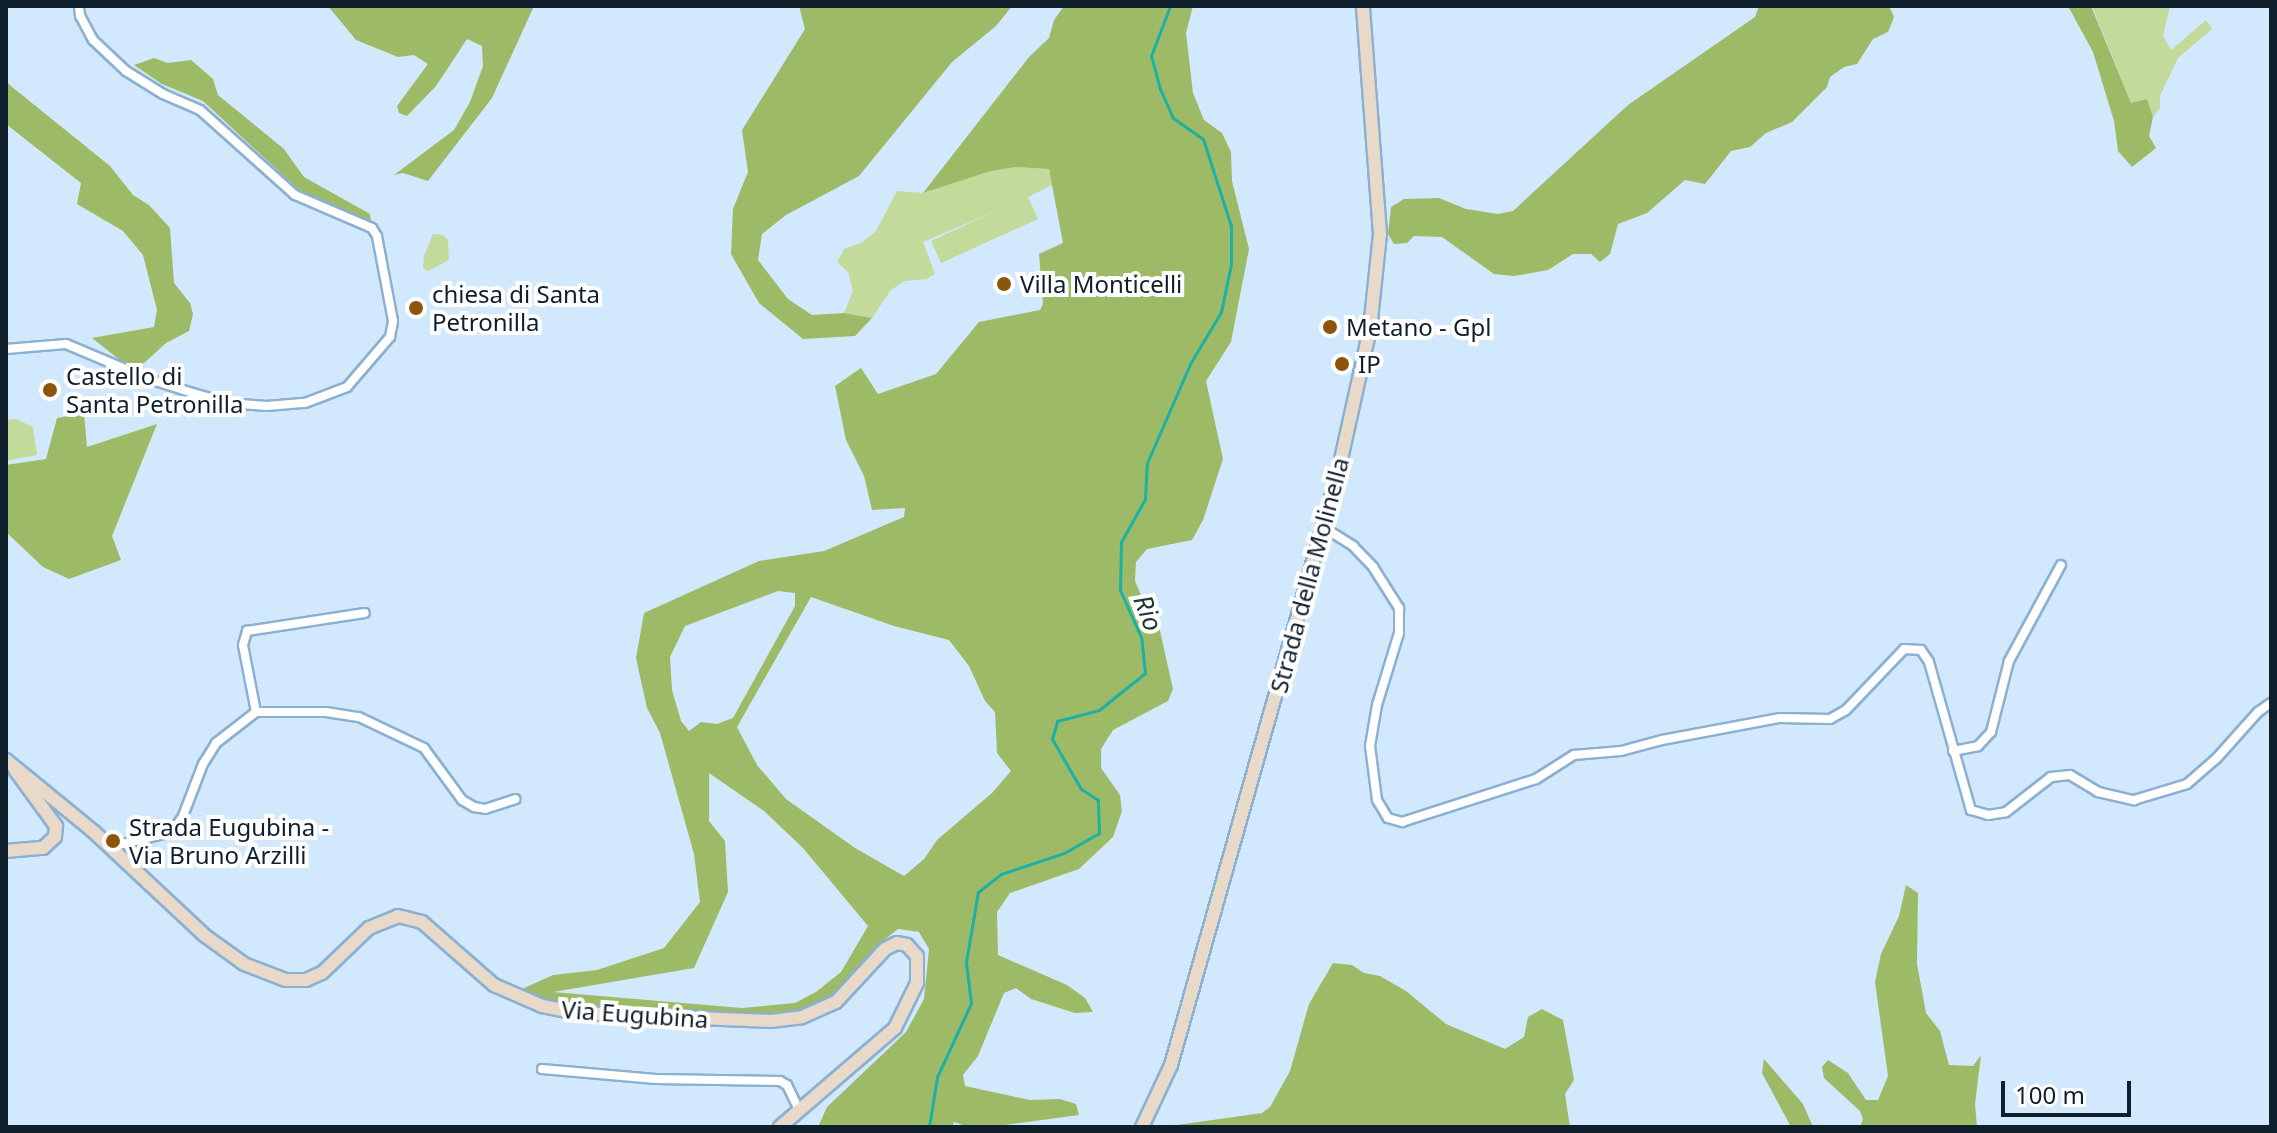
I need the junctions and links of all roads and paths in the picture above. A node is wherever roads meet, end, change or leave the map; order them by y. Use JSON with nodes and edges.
{"nodes":[{"id":1,"x":79,"y":6,"type":"edge"},
{"id":2,"x":1363,"y":6,"type":"edge"},
{"id":3,"x":6,"y":349,"type":"edge"},
{"id":4,"x":1323,"y":527,"type":"junction"},
{"id":5,"x":2061,"y":565,"type":"dead end"},
{"id":6,"x":365,"y":613,"type":"dead end"},
{"id":7,"x":2271,"y":703,"type":"edge"},
{"id":8,"x":256,"y":712,"type":"junction"},
{"id":9,"x":1953,"y":751,"type":"junction"},
{"id":10,"x":9,"y":762,"type":"edge"},
{"id":11,"x":515,"y":799,"type":"dead end"},
{"id":12,"x":110,"y":847,"type":"junction"},
{"id":13,"x":6,"y":851,"type":"edge"},
{"id":14,"x":542,"y":1069,"type":"dead end"},
{"id":15,"x":799,"y":1110,"type":"junction"},
{"id":16,"x":780,"y":1127,"type":"edge"},
{"id":17,"x":1142,"y":1127,"type":"edge"}],
"edges":[{"from":1,"to":3,"type":"street"},
{"from":2,"to":4,"type":"street","name":"Strada della Molinella"},
{"from":4,"to":9,"type":"street"},
{"from":4,"to":17,"type":"street","name":"Strada della Molinella"},
{"from":5,"to":9,"type":"street"},
{"from":6,"to":8,"type":"street"},
{"from":7,"to":9,"type":"street"},
{"from":8,"to":11,"type":"street"},
{"from":8,"to":12,"type":"street"},
{"from":10,"to":12,"type":"street","name":"Via Eugubina"},
{"from":10,"to":13,"type":"street"},
{"from":12,"to":15,"type":"street","name":"Via Eugubina"},
{"from":14,"to":15,"type":"street"},
{"from":15,"to":16,"type":"street","name":"Via Eugubina"}]}
